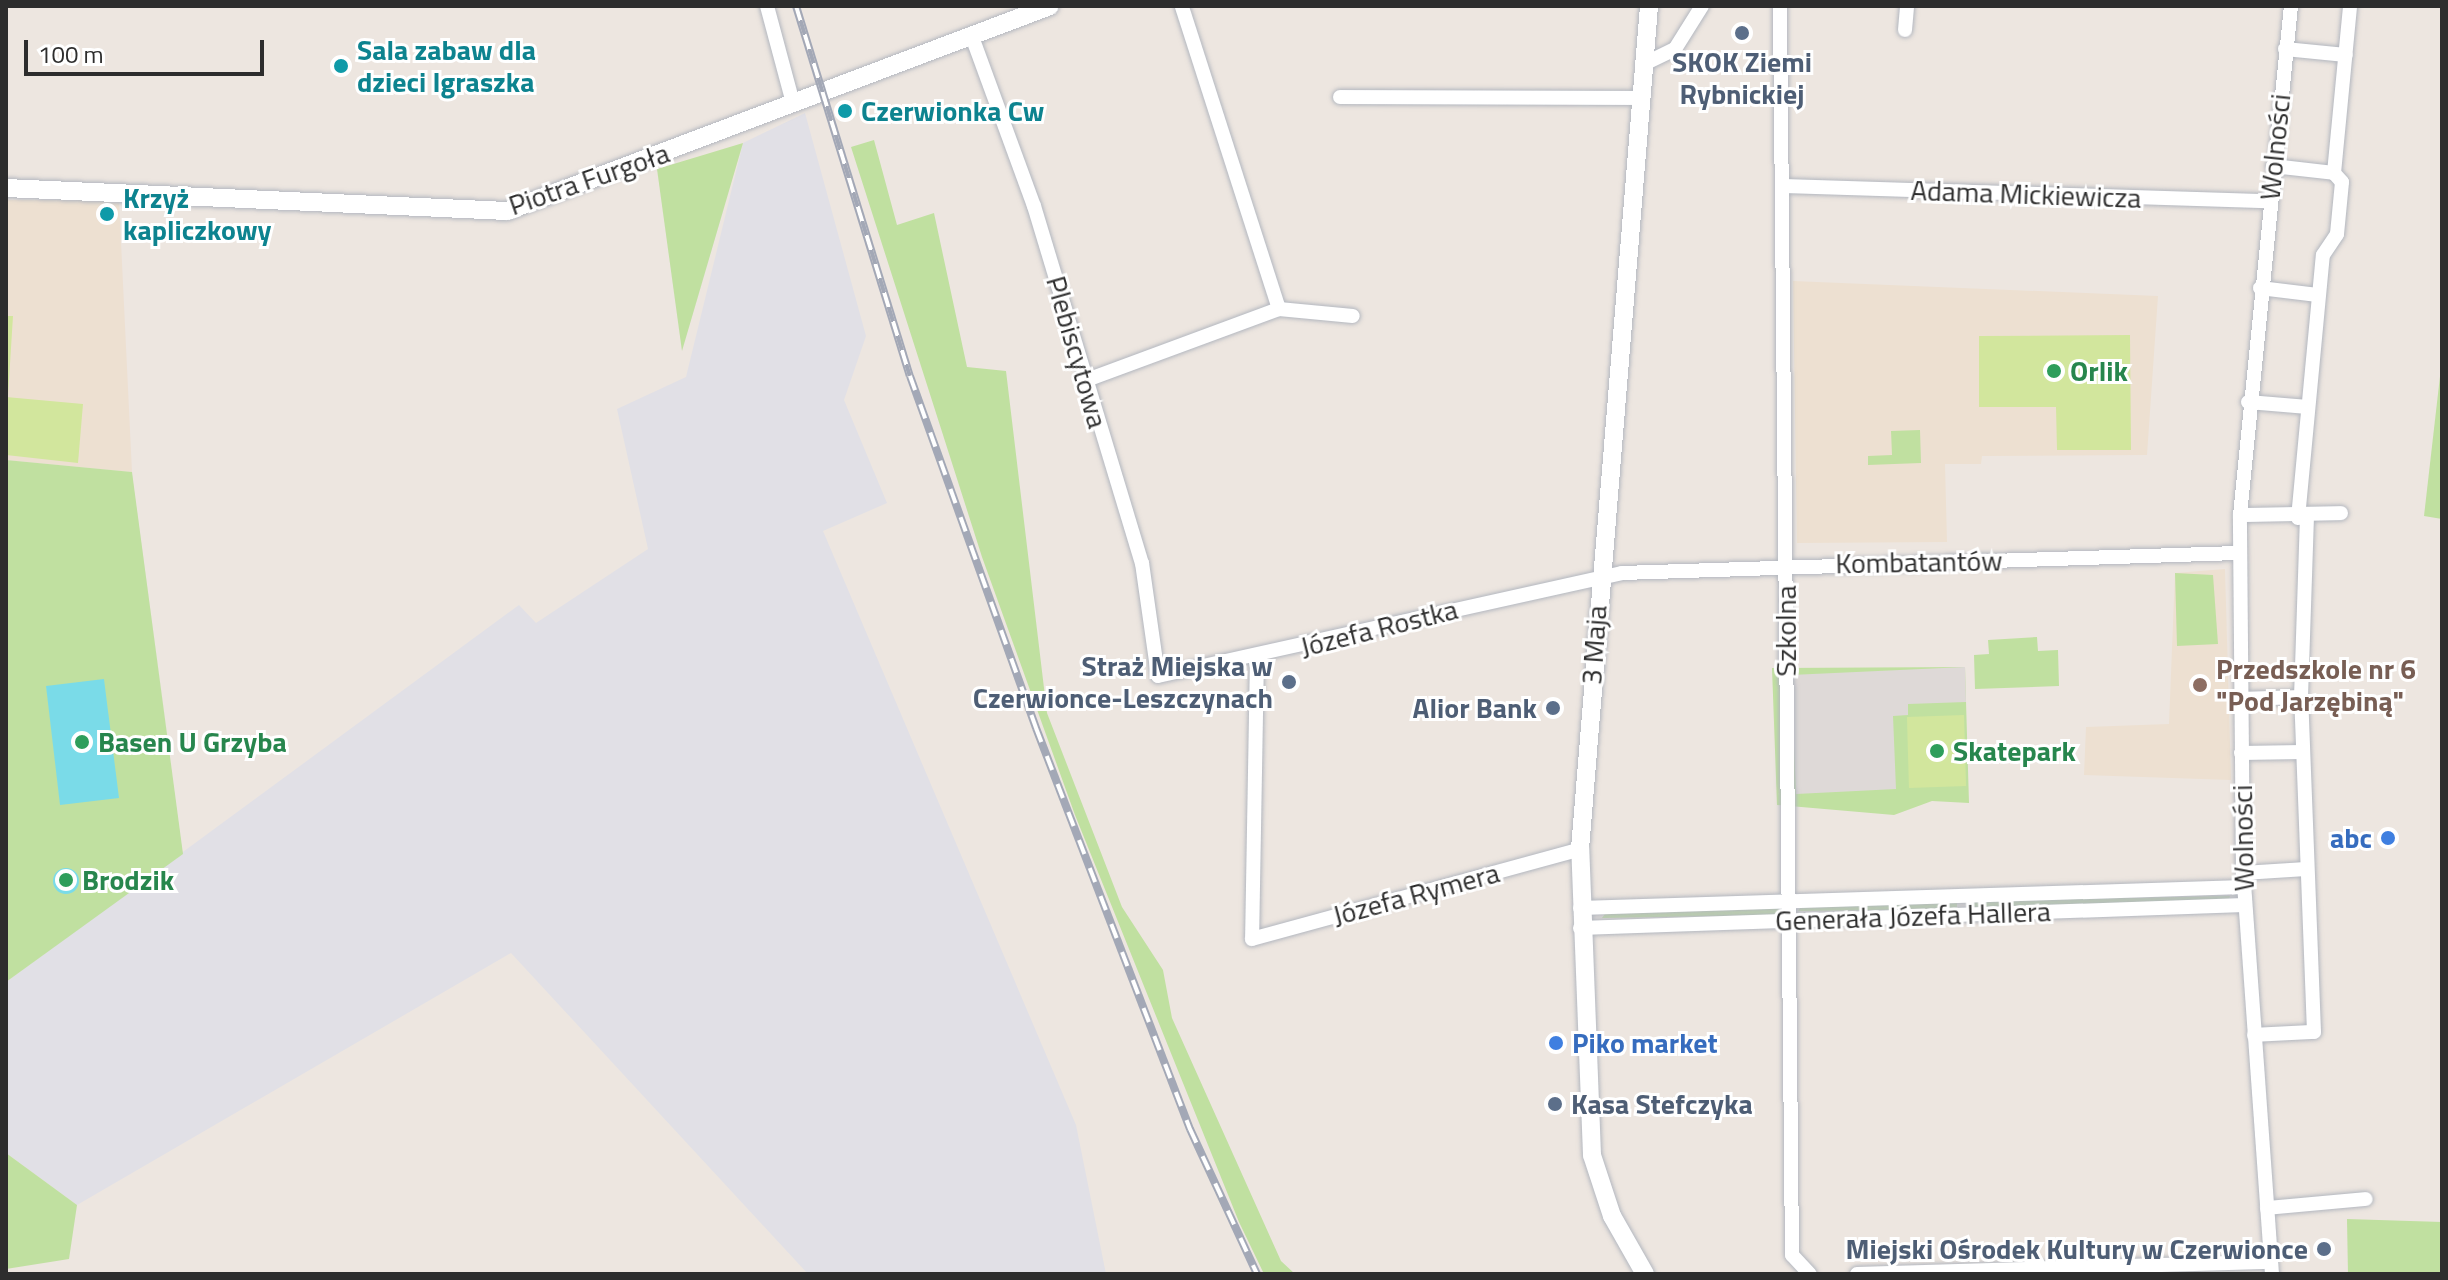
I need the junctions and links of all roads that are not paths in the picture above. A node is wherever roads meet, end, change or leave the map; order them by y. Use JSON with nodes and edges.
{"nodes":[{"id":1,"x":767,"y":6,"type":"edge"},
{"id":2,"x":1050,"y":6,"type":"edge"},
{"id":3,"x":1182,"y":6,"type":"edge"},
{"id":4,"x":1649,"y":6,"type":"edge"},
{"id":5,"x":1702,"y":6,"type":"edge"},
{"id":6,"x":1780,"y":6,"type":"edge"},
{"id":7,"x":1907,"y":6,"type":"edge"},
{"id":8,"x":2291,"y":6,"type":"edge"},
{"id":9,"x":2350,"y":6,"type":"edge"},
{"id":10,"x":1905,"y":30,"type":"dead end"},
{"id":11,"x":971,"y":34,"type":"junction"},
{"id":12,"x":2285,"y":49,"type":"junction"},
{"id":13,"x":2346,"y":55,"type":"junction"},
{"id":14,"x":1644,"y":64,"type":"junction"},
{"id":15,"x":1340,"y":97,"type":"dead end"},
{"id":16,"x":1641,"y":98,"type":"junction"},
{"id":17,"x":793,"y":103,"type":"junction"},
{"id":18,"x":2273,"y":166,"type":"junction"},
{"id":19,"x":2334,"y":173,"type":"junction"},
{"id":20,"x":1783,"y":186,"type":"junction"},
{"id":21,"x":6,"y":188,"type":"edge"},
{"id":22,"x":2269,"y":201,"type":"junction"},
{"id":23,"x":2260,"y":288,"type":"junction"},
{"id":24,"x":2318,"y":295,"type":"junction"},
{"id":25,"x":1279,"y":309,"type":"junction"},
{"id":26,"x":1353,"y":316,"type":"dead end"},
{"id":27,"x":1084,"y":381,"type":"junction"},
{"id":28,"x":2248,"y":402,"type":"junction"},
{"id":29,"x":2308,"y":407,"type":"junction"},
{"id":30,"x":2341,"y":513,"type":"dead end"},
{"id":31,"x":2240,"y":515,"type":"junction"},
{"id":32,"x":2303,"y":518,"type":"junction"},
{"id":33,"x":2239,"y":553,"type":"junction"},
{"id":34,"x":1785,"y":567,"type":"junction"},
{"id":35,"x":1598,"y":576,"type":"junction"},
{"id":36,"x":1257,"y":657,"type":"junction"},
{"id":37,"x":1158,"y":676,"type":"joint"},
{"id":38,"x":2301,"y":697,"type":"junction"},
{"id":39,"x":2240,"y":699,"type":"junction"},
{"id":40,"x":2302,"y":752,"type":"junction"},
{"id":41,"x":2241,"y":753,"type":"junction"},
{"id":42,"x":1580,"y":849,"type":"junction"},
{"id":43,"x":2306,"y":869,"type":"junction"},
{"id":44,"x":2243,"y":880,"type":"junction"},
{"id":45,"x":1790,"y":901,"type":"junction"},
{"id":46,"x":2245,"y":905,"type":"junction"},
{"id":47,"x":1580,"y":908,"type":"junction"},
{"id":48,"x":1791,"y":921,"type":"junction"},
{"id":49,"x":1580,"y":928,"type":"junction"},
{"id":50,"x":2254,"y":1035,"type":"junction"},
{"id":51,"x":2366,"y":1199,"type":"dead end"},
{"id":52,"x":2267,"y":1208,"type":"junction"},
{"id":53,"x":2272,"y":1268,"type":"edge"},
{"id":54,"x":1645,"y":1274,"type":"edge"},
{"id":55,"x":1810,"y":1274,"type":"edge"},
{"id":56,"x":1857,"y":1274,"type":"edge"}],
"edges":[{"from":1,"to":17,"type":"street"},
{"from":2,"to":11,"type":"main road","name":"Piotra Furgoła"},
{"from":3,"to":25,"type":"street"},
{"from":4,"to":14,"type":"main road","name":"3 Maja"},
{"from":5,"to":14,"type":"street"},
{"from":6,"to":20,"type":"street","name":"Szkolna"},
{"from":7,"to":10,"type":"street"},
{"from":8,"to":12,"type":"street","name":"Wolności"},
{"from":9,"to":13,"type":"street"},
{"from":11,"to":17,"type":"main road","name":"Piotra Furgoła"},
{"from":11,"to":27,"type":"street","name":"Plebiscytowa"},
{"from":12,"to":13,"type":"street"},
{"from":12,"to":18,"type":"street","name":"Wolności"},
{"from":13,"to":19,"type":"street"},
{"from":14,"to":16,"type":"main road","name":"3 Maja"},
{"from":15,"to":16,"type":"street"},
{"from":16,"to":35,"type":"main road","name":"3 Maja"},
{"from":17,"to":21,"type":"main road","name":"Piotra Furgoła"},
{"from":18,"to":19,"type":"street"},
{"from":18,"to":22,"type":"street","name":"Wolności"},
{"from":19,"to":24,"type":"street"},
{"from":20,"to":22,"type":"street","name":"Adama Mickiewicza"},
{"from":20,"to":34,"type":"street","name":"Szkolna"},
{"from":22,"to":23,"type":"street","name":"Wolności"},
{"from":23,"to":24,"type":"street"},
{"from":23,"to":28,"type":"street","name":"Wolności"},
{"from":24,"to":29,"type":"street"},
{"from":25,"to":26,"type":"street"},
{"from":25,"to":27,"type":"street"},
{"from":27,"to":37,"type":"street","name":"Plebiscytowa"},
{"from":28,"to":29,"type":"street"},
{"from":28,"to":31,"type":"street","name":"Wolności"},
{"from":29,"to":32,"type":"street"},
{"from":30,"to":32,"type":"street"},
{"from":31,"to":32,"type":"street"},
{"from":31,"to":33,"type":"street","name":"Wolności"},
{"from":32,"to":38,"type":"street"},
{"from":33,"to":34,"type":"street","name":"Kombatantów"},
{"from":33,"to":39,"type":"street","name":"Wolności"},
{"from":34,"to":35,"type":"street","name":"Kombatantów"},
{"from":34,"to":45,"type":"street","name":"Szkolna"},
{"from":35,"to":36,"type":"street","name":"Józefa Rostka"},
{"from":35,"to":42,"type":"main road","name":"3 Maja"},
{"from":36,"to":37,"type":"street","name":"Józefa Rostka"},
{"from":36,"to":42,"type":"street","name":"Józefa Rymera"},
{"from":38,"to":39,"type":"street"},
{"from":38,"to":40,"type":"street"},
{"from":39,"to":41,"type":"street","name":"Wolności"},
{"from":40,"to":41,"type":"street"},
{"from":40,"to":43,"type":"street"},
{"from":41,"to":44,"type":"street","name":"Wolności"},
{"from":42,"to":47,"type":"main road","name":"3 Maja"},
{"from":43,"to":44,"type":"street","name":"Generała Józefa Hallera"},
{"from":43,"to":50,"type":"street"},
{"from":44,"to":45,"type":"street","name":"Generała Józefa Hallera"},
{"from":44,"to":46,"type":"street","name":"Wolności"},
{"from":45,"to":47,"type":"street","name":"Generała Józefa Hallera"},
{"from":45,"to":48,"type":"street","name":"Szkolna"},
{"from":46,"to":48,"type":"street","name":"Generała Józefa Hallera"},
{"from":46,"to":50,"type":"street","name":"Wolności"},
{"from":47,"to":49,"type":"main road","name":"3 Maja"},
{"from":48,"to":49,"type":"street","name":"Generała Józefa Hallera"},
{"from":48,"to":55,"type":"street","name":"Szkolna"},
{"from":49,"to":54,"type":"main road","name":"3 Maja"},
{"from":50,"to":52,"type":"street","name":"Wolności"},
{"from":51,"to":52,"type":"street"},
{"from":52,"to":53,"type":"street","name":"Wolności"},
{"from":53,"to":56,"type":"street"}]}
